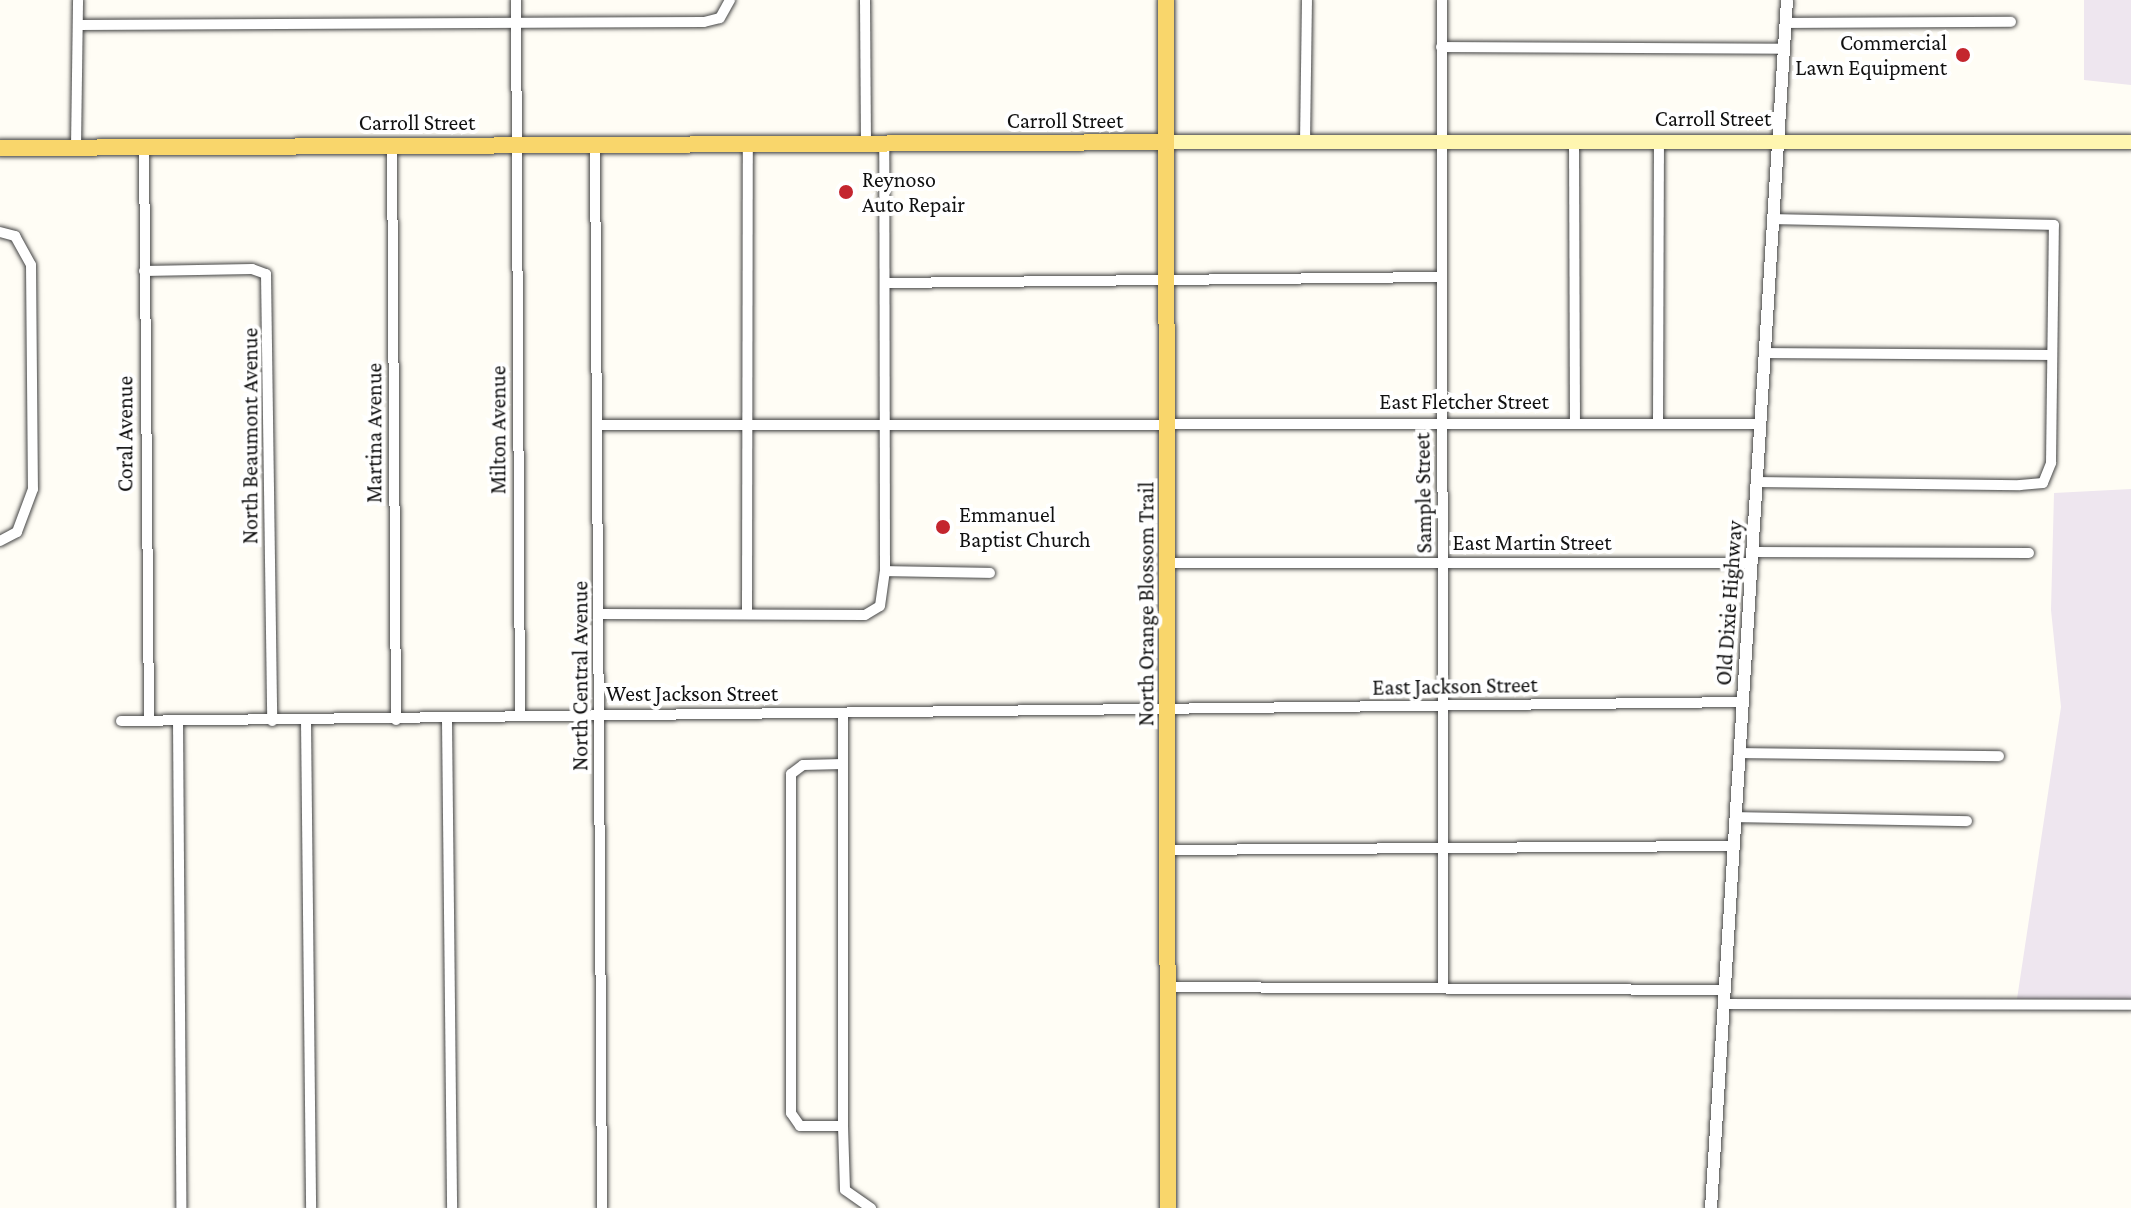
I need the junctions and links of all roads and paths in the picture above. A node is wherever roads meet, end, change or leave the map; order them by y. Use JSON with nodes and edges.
{"nodes":[{"id":1,"x":78,"y":0,"type":"edge"},
{"id":2,"x":516,"y":0,"type":"edge"},
{"id":3,"x":730,"y":0,"type":"edge"},
{"id":4,"x":865,"y":0,"type":"edge"},
{"id":5,"x":1166,"y":0,"type":"edge"},
{"id":6,"x":1307,"y":0,"type":"edge"},
{"id":7,"x":1442,"y":0,"type":"edge"},
{"id":8,"x":1787,"y":0,"type":"edge"},
{"id":9,"x":2011,"y":22,"type":"dead end"},
{"id":10,"x":517,"y":23,"type":"junction"},
{"id":11,"x":1785,"y":23,"type":"junction"},
{"id":12,"x":78,"y":25,"type":"junction"},
{"id":13,"x":1441,"y":47,"type":"junction"},
{"id":14,"x":1784,"y":49,"type":"junction"},
{"id":15,"x":1777,"y":140,"type":"junction"},
{"id":16,"x":1441,"y":141,"type":"junction"},
{"id":17,"x":1574,"y":141,"type":"junction"},
{"id":18,"x":1659,"y":141,"type":"junction"},
{"id":19,"x":1166,"y":142,"type":"junction"},
{"id":20,"x":1305,"y":142,"type":"junction"},
{"id":21,"x":2131,"y":142,"type":"edge"},
{"id":22,"x":884,"y":143,"type":"junction"},
{"id":23,"x":595,"y":144,"type":"junction"},
{"id":24,"x":748,"y":144,"type":"junction"},
{"id":25,"x":866,"y":144,"type":"junction"},
{"id":26,"x":516,"y":145,"type":"junction"},
{"id":27,"x":144,"y":146,"type":"junction"},
{"id":28,"x":392,"y":146,"type":"junction"},
{"id":29,"x":76,"y":147,"type":"junction"},
{"id":30,"x":0,"y":148,"type":"edge"},
{"id":31,"x":1774,"y":219,"type":"junction"},
{"id":32,"x":0,"y":232,"type":"edge"},
{"id":33,"x":144,"y":271,"type":"junction"},
{"id":34,"x":1441,"y":277,"type":"junction"},
{"id":35,"x":1167,"y":281,"type":"junction"},
{"id":36,"x":886,"y":283,"type":"junction"},
{"id":37,"x":1764,"y":353,"type":"junction"},
{"id":38,"x":2051,"y":355,"type":"junction"},
{"id":39,"x":1443,"y":422,"type":"junction"},
{"id":40,"x":1575,"y":422,"type":"junction"},
{"id":41,"x":1167,"y":423,"type":"junction"},
{"id":42,"x":1658,"y":424,"type":"junction"},
{"id":43,"x":1760,"y":424,"type":"junction"},
{"id":44,"x":599,"y":425,"type":"junction"},
{"id":45,"x":748,"y":426,"type":"junction"},
{"id":46,"x":886,"y":426,"type":"junction"},
{"id":47,"x":1756,"y":482,"type":"junction"},
{"id":48,"x":0,"y":541,"type":"edge"},
{"id":49,"x":2029,"y":553,"type":"dead end"},
{"id":50,"x":1753,"y":558,"type":"junction"},
{"id":51,"x":1168,"y":563,"type":"junction"},
{"id":52,"x":1444,"y":563,"type":"junction"},
{"id":53,"x":885,"y":571,"type":"junction"},
{"id":54,"x":990,"y":573,"type":"dead end"},
{"id":55,"x":747,"y":613,"type":"junction"},
{"id":56,"x":600,"y":614,"type":"junction"},
{"id":57,"x":1743,"y":702,"type":"junction"},
{"id":58,"x":1443,"y":707,"type":"junction"},
{"id":59,"x":1168,"y":709,"type":"junction"},
{"id":60,"x":520,"y":714,"type":"junction"},
{"id":61,"x":600,"y":714,"type":"junction"},
{"id":62,"x":843,"y":714,"type":"junction"},
{"id":63,"x":396,"y":720,"type":"junction"},
{"id":64,"x":447,"y":720,"type":"junction"},
{"id":65,"x":121,"y":721,"type":"dead end"},
{"id":66,"x":149,"y":721,"type":"junction"},
{"id":67,"x":178,"y":721,"type":"junction"},
{"id":68,"x":272,"y":721,"type":"junction"},
{"id":69,"x":306,"y":721,"type":"junction"},
{"id":70,"x":1740,"y":753,"type":"junction"},
{"id":71,"x":1999,"y":756,"type":"dead end"},
{"id":72,"x":843,"y":764,"type":"junction"},
{"id":73,"x":1735,"y":817,"type":"junction"},
{"id":74,"x":1967,"y":821,"type":"dead end"},
{"id":75,"x":1445,"y":846,"type":"junction"},
{"id":76,"x":1733,"y":846,"type":"junction"},
{"id":77,"x":1168,"y":850,"type":"junction"},
{"id":78,"x":1443,"y":986,"type":"junction"},
{"id":79,"x":1168,"y":987,"type":"junction"},
{"id":80,"x":1724,"y":990,"type":"junction"},
{"id":81,"x":1724,"y":1004,"type":"junction"},
{"id":82,"x":2131,"y":1005,"type":"edge"},
{"id":83,"x":843,"y":1126,"type":"junction"},
{"id":84,"x":181,"y":1208,"type":"edge"},
{"id":85,"x":311,"y":1208,"type":"edge"},
{"id":86,"x":452,"y":1208,"type":"edge"},
{"id":87,"x":602,"y":1208,"type":"edge"},
{"id":88,"x":871,"y":1208,"type":"edge"},
{"id":89,"x":1168,"y":1208,"type":"edge"},
{"id":90,"x":1711,"y":1208,"type":"edge"}],
"edges":[{"from":1,"to":12,"type":"street"},
{"from":2,"to":10,"type":"street","name":"Milton Avenue"},
{"from":3,"to":10,"type":"street"},
{"from":4,"to":25,"type":"street"},
{"from":5,"to":19,"type":"main road","name":"North Orange Blossom Trail"},
{"from":6,"to":20,"type":"street"},
{"from":7,"to":13,"type":"street","name":"Sample Street"},
{"from":8,"to":11,"type":"street","name":"Old Dixie Highway"},
{"from":9,"to":11,"type":"street"},
{"from":10,"to":12,"type":"street"},
{"from":10,"to":26,"type":"street","name":"Milton Avenue"},
{"from":11,"to":14,"type":"street","name":"Old Dixie Highway"},
{"from":12,"to":29,"type":"street"},
{"from":13,"to":14,"type":"street"},
{"from":13,"to":16,"type":"street","name":"Sample Street"},
{"from":14,"to":15,"type":"street","name":"Old Dixie Highway"},
{"from":15,"to":18,"type":"main road","name":"Carroll Street"},
{"from":15,"to":21,"type":"main road","name":"Carroll Street"},
{"from":15,"to":31,"type":"street","name":"Old Dixie Highway"},
{"from":16,"to":17,"type":"main road","name":"Carroll Street"},
{"from":16,"to":20,"type":"main road","name":"Carroll Street"},
{"from":16,"to":34,"type":"street","name":"Sample Street"},
{"from":17,"to":18,"type":"main road","name":"Carroll Street"},
{"from":17,"to":40,"type":"street"},
{"from":18,"to":42,"type":"street"},
{"from":19,"to":20,"type":"main road","name":"Carroll Street"},
{"from":19,"to":22,"type":"main road","name":"Carroll Street"},
{"from":19,"to":35,"type":"main road","name":"North Orange Blossom Trail"},
{"from":22,"to":25,"type":"main road","name":"Carroll Street"},
{"from":22,"to":36,"type":"street"},
{"from":23,"to":24,"type":"main road","name":"Carroll Street"},
{"from":23,"to":26,"type":"main road","name":"Carroll Street"},
{"from":23,"to":44,"type":"street","name":"North Central Avenue"},
{"from":24,"to":25,"type":"main road","name":"Carroll Street"},
{"from":24,"to":45,"type":"street"},
{"from":26,"to":28,"type":"main road","name":"Carroll Street"},
{"from":26,"to":60,"type":"street","name":"Milton Avenue"},
{"from":27,"to":28,"type":"main road","name":"Carroll Street"},
{"from":27,"to":29,"type":"main road","name":"Carroll Street"},
{"from":27,"to":33,"type":"street","name":"Coral Avenue"},
{"from":28,"to":63,"type":"street","name":"Martina Avenue"},
{"from":29,"to":30,"type":"main road","name":"Carroll Street"},
{"from":31,"to":37,"type":"street","name":"Old Dixie Highway"},
{"from":31,"to":38,"type":"street"},
{"from":32,"to":48,"type":"street"},
{"from":33,"to":66,"type":"street","name":"Coral Avenue"},
{"from":33,"to":68,"type":"street","name":"North Beaumont Avenue"},
{"from":34,"to":35,"type":"street"},
{"from":34,"to":39,"type":"street","name":"Sample Street"},
{"from":35,"to":36,"type":"street"},
{"from":35,"to":41,"type":"main road","name":"North Orange Blossom Trail"},
{"from":36,"to":46,"type":"street"},
{"from":37,"to":38,"type":"street"},
{"from":37,"to":43,"type":"street","name":"Old Dixie Highway"},
{"from":38,"to":47,"type":"street"},
{"from":39,"to":40,"type":"street","name":"East Fletcher Street"},
{"from":39,"to":41,"type":"street","name":"East Fletcher Street"},
{"from":39,"to":52,"type":"street","name":"Sample Street"},
{"from":40,"to":42,"type":"street","name":"East Fletcher Street"},
{"from":41,"to":46,"type":"street","name":"East Fletcher Street"},
{"from":41,"to":51,"type":"main road","name":"North Orange Blossom Trail"},
{"from":42,"to":43,"type":"street","name":"East Fletcher Street"},
{"from":43,"to":47,"type":"street","name":"Old Dixie Highway"},
{"from":44,"to":45,"type":"street","name":"East Fletcher Street"},
{"from":44,"to":56,"type":"street","name":"North Central Avenue"},
{"from":45,"to":46,"type":"street","name":"East Fletcher Street"},
{"from":45,"to":55,"type":"street"},
{"from":46,"to":53,"type":"street"},
{"from":47,"to":50,"type":"street","name":"Old Dixie Highway"},
{"from":49,"to":50,"type":"street","name":"East Martin Street"},
{"from":50,"to":52,"type":"street","name":"East Martin Street"},
{"from":50,"to":57,"type":"street","name":"Old Dixie Highway"},
{"from":51,"to":52,"type":"street","name":"East Martin Street"},
{"from":51,"to":59,"type":"main road","name":"North Orange Blossom Trail"},
{"from":52,"to":58,"type":"street","name":"Sample Street"},
{"from":53,"to":54,"type":"street"},
{"from":53,"to":55,"type":"street"},
{"from":55,"to":56,"type":"street"},
{"from":56,"to":61,"type":"street","name":"North Central Avenue"},
{"from":57,"to":58,"type":"street","name":"East Jackson Street"},
{"from":57,"to":70,"type":"street","name":"Old Dixie Highway"},
{"from":58,"to":59,"type":"street","name":"East Jackson Street"},
{"from":58,"to":75,"type":"street","name":"Sample Street"},
{"from":59,"to":62,"type":"street","name":"West Jackson Street"},
{"from":59,"to":77,"type":"main road","name":"North Orange Blossom Trail"},
{"from":60,"to":61,"type":"street","name":"West Jackson Street"},
{"from":60,"to":64,"type":"street","name":"West Jackson Street"},
{"from":61,"to":62,"type":"street","name":"West Jackson Street"},
{"from":61,"to":87,"type":"street","name":"North Central Avenue"},
{"from":62,"to":72,"type":"street"},
{"from":63,"to":64,"type":"street","name":"West Jackson Street"},
{"from":63,"to":69,"type":"street","name":"West Jackson Street"},
{"from":64,"to":86,"type":"street"},
{"from":65,"to":66,"type":"street","name":"West Jackson Street"},
{"from":66,"to":67,"type":"street","name":"West Jackson Street"},
{"from":67,"to":68,"type":"street","name":"West Jackson Street"},
{"from":67,"to":84,"type":"street"},
{"from":68,"to":69,"type":"street","name":"West Jackson Street"},
{"from":69,"to":85,"type":"street"},
{"from":70,"to":71,"type":"street"},
{"from":70,"to":73,"type":"street","name":"Old Dixie Highway"},
{"from":72,"to":83,"type":"street"},
{"from":72,"to":83,"type":"street"},
{"from":73,"to":74,"type":"street"},
{"from":73,"to":76,"type":"street","name":"Old Dixie Highway"},
{"from":75,"to":76,"type":"street"},
{"from":75,"to":77,"type":"street"},
{"from":75,"to":78,"type":"street","name":"Sample Street"},
{"from":76,"to":80,"type":"street","name":"Old Dixie Highway"},
{"from":77,"to":79,"type":"main road","name":"North Orange Blossom Trail"},
{"from":78,"to":79,"type":"street"},
{"from":78,"to":80,"type":"street"},
{"from":79,"to":89,"type":"main road","name":"North Orange Blossom Trail"},
{"from":80,"to":81,"type":"street","name":"Old Dixie Highway"},
{"from":81,"to":82,"type":"street"},
{"from":81,"to":90,"type":"street","name":"Old Dixie Highway"},
{"from":83,"to":88,"type":"street"}]}
